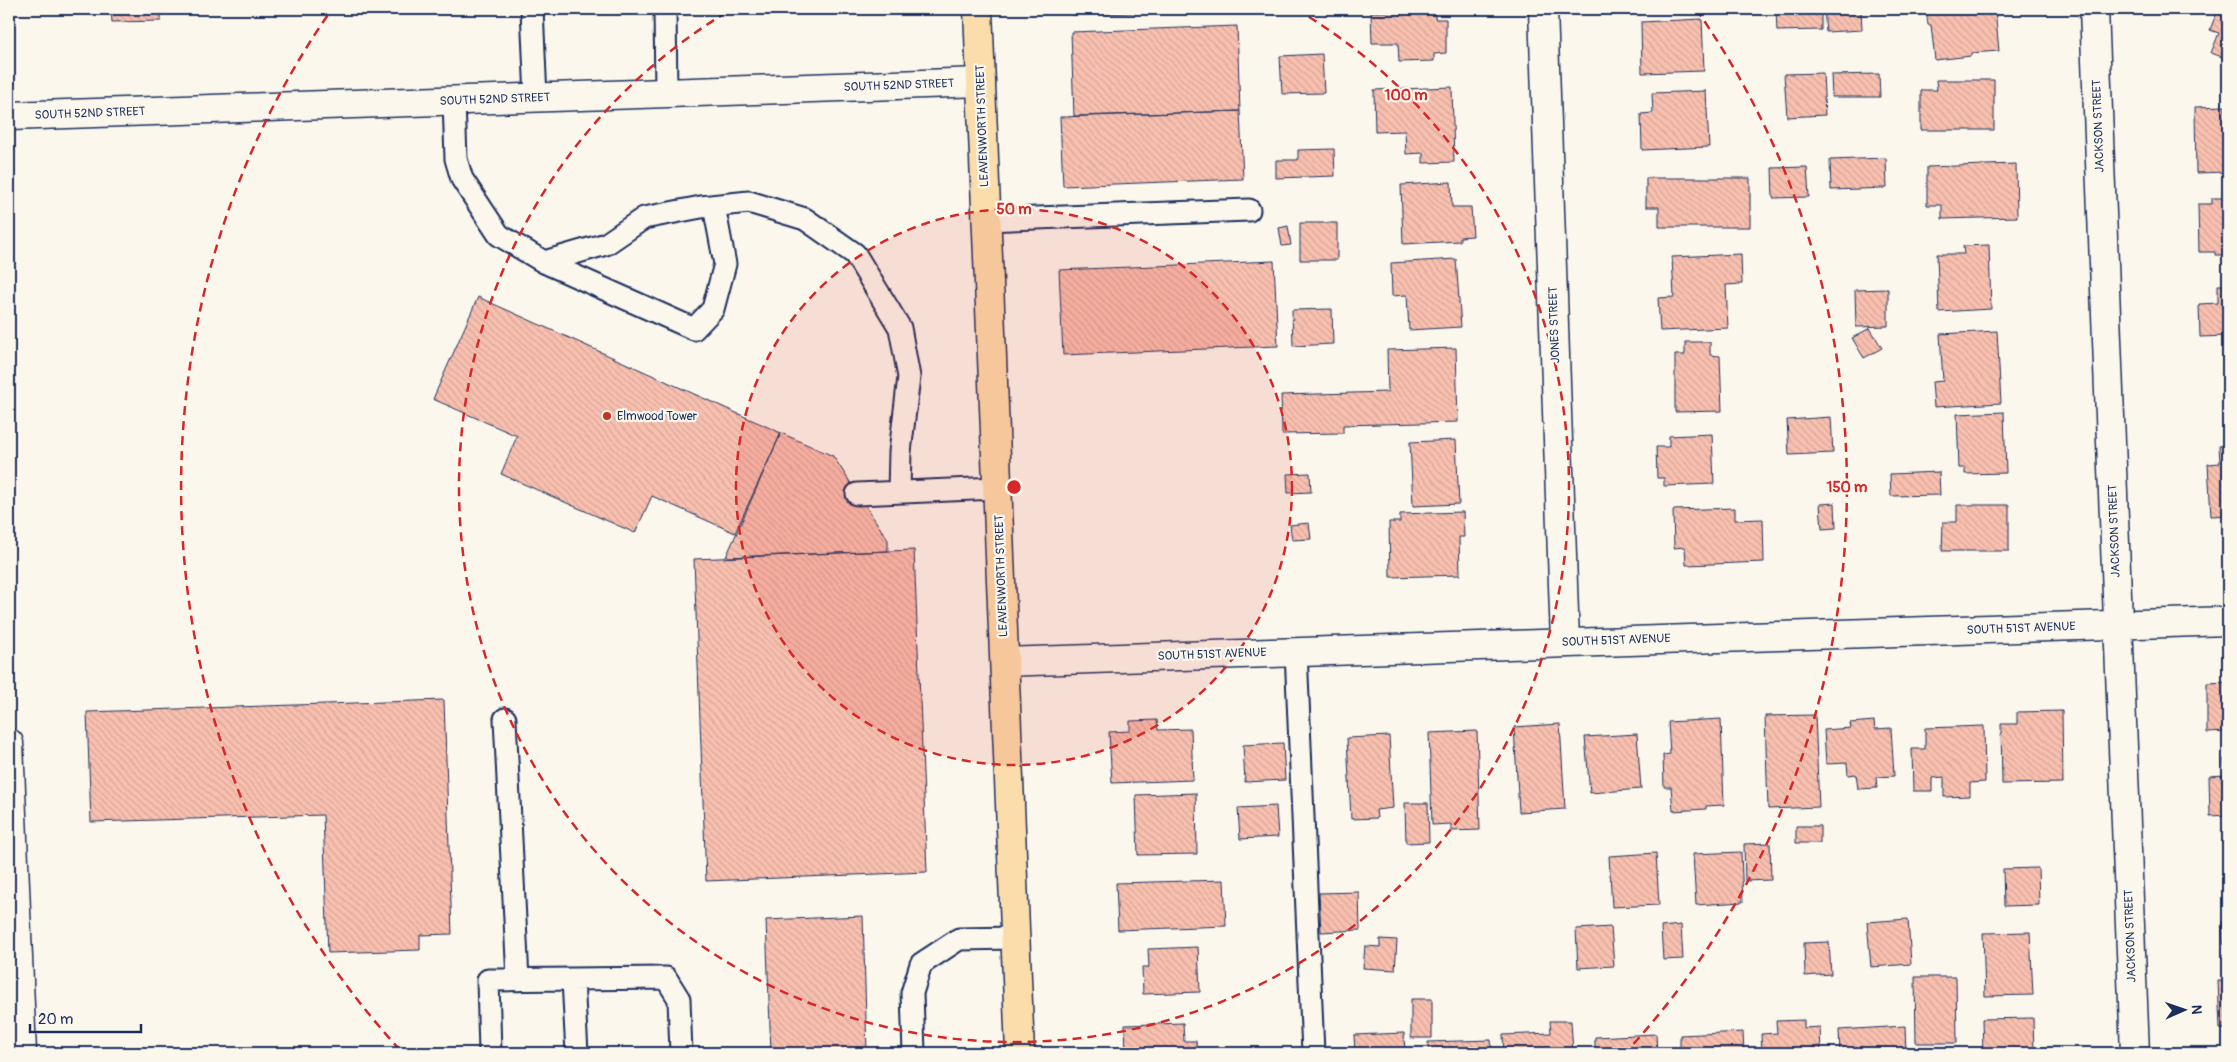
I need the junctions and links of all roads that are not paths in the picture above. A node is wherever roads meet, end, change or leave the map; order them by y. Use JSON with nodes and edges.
{"nodes":[{"id":1,"x":532,"y":9,"type":"edge"},
{"id":2,"x":665,"y":9,"type":"edge"},
{"id":3,"x":978,"y":9,"type":"edge"},
{"id":4,"x":1542,"y":9,"type":"edge"},
{"id":5,"x":2094,"y":9,"type":"edge"},
{"id":6,"x":981,"y":82,"type":"junction"},
{"id":7,"x":666,"y":93,"type":"junction"},
{"id":8,"x":536,"y":98,"type":"junction"},
{"id":9,"x":454,"y":101,"type":"junction"},
{"id":10,"x":9,"y":116,"type":"edge"},
{"id":11,"x":714,"y":206,"type":"junction"},
{"id":12,"x":1249,"y":210,"type":"dead end"},
{"id":13,"x":986,"y":220,"type":"junction"},
{"id":14,"x":544,"y":262,"type":"junction"},
{"id":15,"x":997,"y":488,"type":"junction"},
{"id":16,"x":899,"y":492,"type":"junction"},
{"id":17,"x":857,"y":494,"type":"dead end"},
{"id":18,"x":2228,"y":622,"type":"edge"},
{"id":19,"x":2117,"y":625,"type":"junction"},
{"id":20,"x":1566,"y":642,"type":"junction"},
{"id":21,"x":1296,"y":651,"type":"junction"},
{"id":22,"x":1005,"y":662,"type":"junction"},
{"id":23,"x":505,"y":719,"type":"dead end"},
{"id":24,"x":9,"y":743,"type":"edge"},
{"id":25,"x":1016,"y":938,"type":"junction"},
{"id":26,"x":518,"y":980,"type":"junction"},
{"id":27,"x":573,"y":980,"type":"junction"},
{"id":28,"x":22,"y":1053,"type":"edge"},
{"id":29,"x":490,"y":1053,"type":"edge"},
{"id":30,"x":577,"y":1053,"type":"edge"},
{"id":31,"x":682,"y":1053,"type":"edge"},
{"id":32,"x":914,"y":1053,"type":"edge"},
{"id":33,"x":1020,"y":1053,"type":"edge"},
{"id":34,"x":1313,"y":1053,"type":"edge"},
{"id":35,"x":2135,"y":1053,"type":"edge"}],
"edges":[{"from":1,"to":8,"type":"lane"},
{"from":2,"to":7,"type":"lane"},
{"from":3,"to":6,"type":"main road","name":"LEAVENWORTH STREET"},
{"from":4,"to":20,"type":"street","name":"JONES STREET"},
{"from":5,"to":19,"type":"street","name":"JACKSON STREET"},
{"from":6,"to":7,"type":"street","name":"SOUTH 52ND STREET"},
{"from":6,"to":13,"type":"main road","name":"LEAVENWORTH STREET"},
{"from":7,"to":8,"type":"street","name":"SOUTH 52ND STREET"},
{"from":8,"to":9,"type":"street","name":"SOUTH 52ND STREET"},
{"from":9,"to":10,"type":"street","name":"SOUTH 52ND STREET"},
{"from":9,"to":14,"type":"lane"},
{"from":11,"to":14,"type":"lane"},
{"from":11,"to":14,"type":"lane"},
{"from":11,"to":16,"type":"lane"},
{"from":12,"to":13,"type":"lane"},
{"from":13,"to":15,"type":"main road","name":"LEAVENWORTH STREET"},
{"from":15,"to":16,"type":"lane"},
{"from":15,"to":22,"type":"main road","name":"LEAVENWORTH STREET"},
{"from":16,"to":17,"type":"lane"},
{"from":18,"to":19,"type":"street","name":"SOUTH 51ST AVENUE"},
{"from":19,"to":20,"type":"street","name":"SOUTH 51ST AVENUE"},
{"from":19,"to":35,"type":"street","name":"JACKSON STREET"},
{"from":20,"to":21,"type":"street","name":"SOUTH 51ST AVENUE"},
{"from":21,"to":22,"type":"street","name":"SOUTH 51ST AVENUE"},
{"from":21,"to":34,"type":"lane"},
{"from":22,"to":25,"type":"main road","name":"LEAVENWORTH STREET"},
{"from":23,"to":26,"type":"lane"},
{"from":24,"to":28,"type":"street"},
{"from":25,"to":32,"type":"lane"},
{"from":25,"to":33,"type":"main road","name":"LEAVENWORTH STREET"},
{"from":26,"to":27,"type":"lane"},
{"from":26,"to":29,"type":"lane"},
{"from":27,"to":30,"type":"lane"},
{"from":27,"to":31,"type":"lane"}]}
